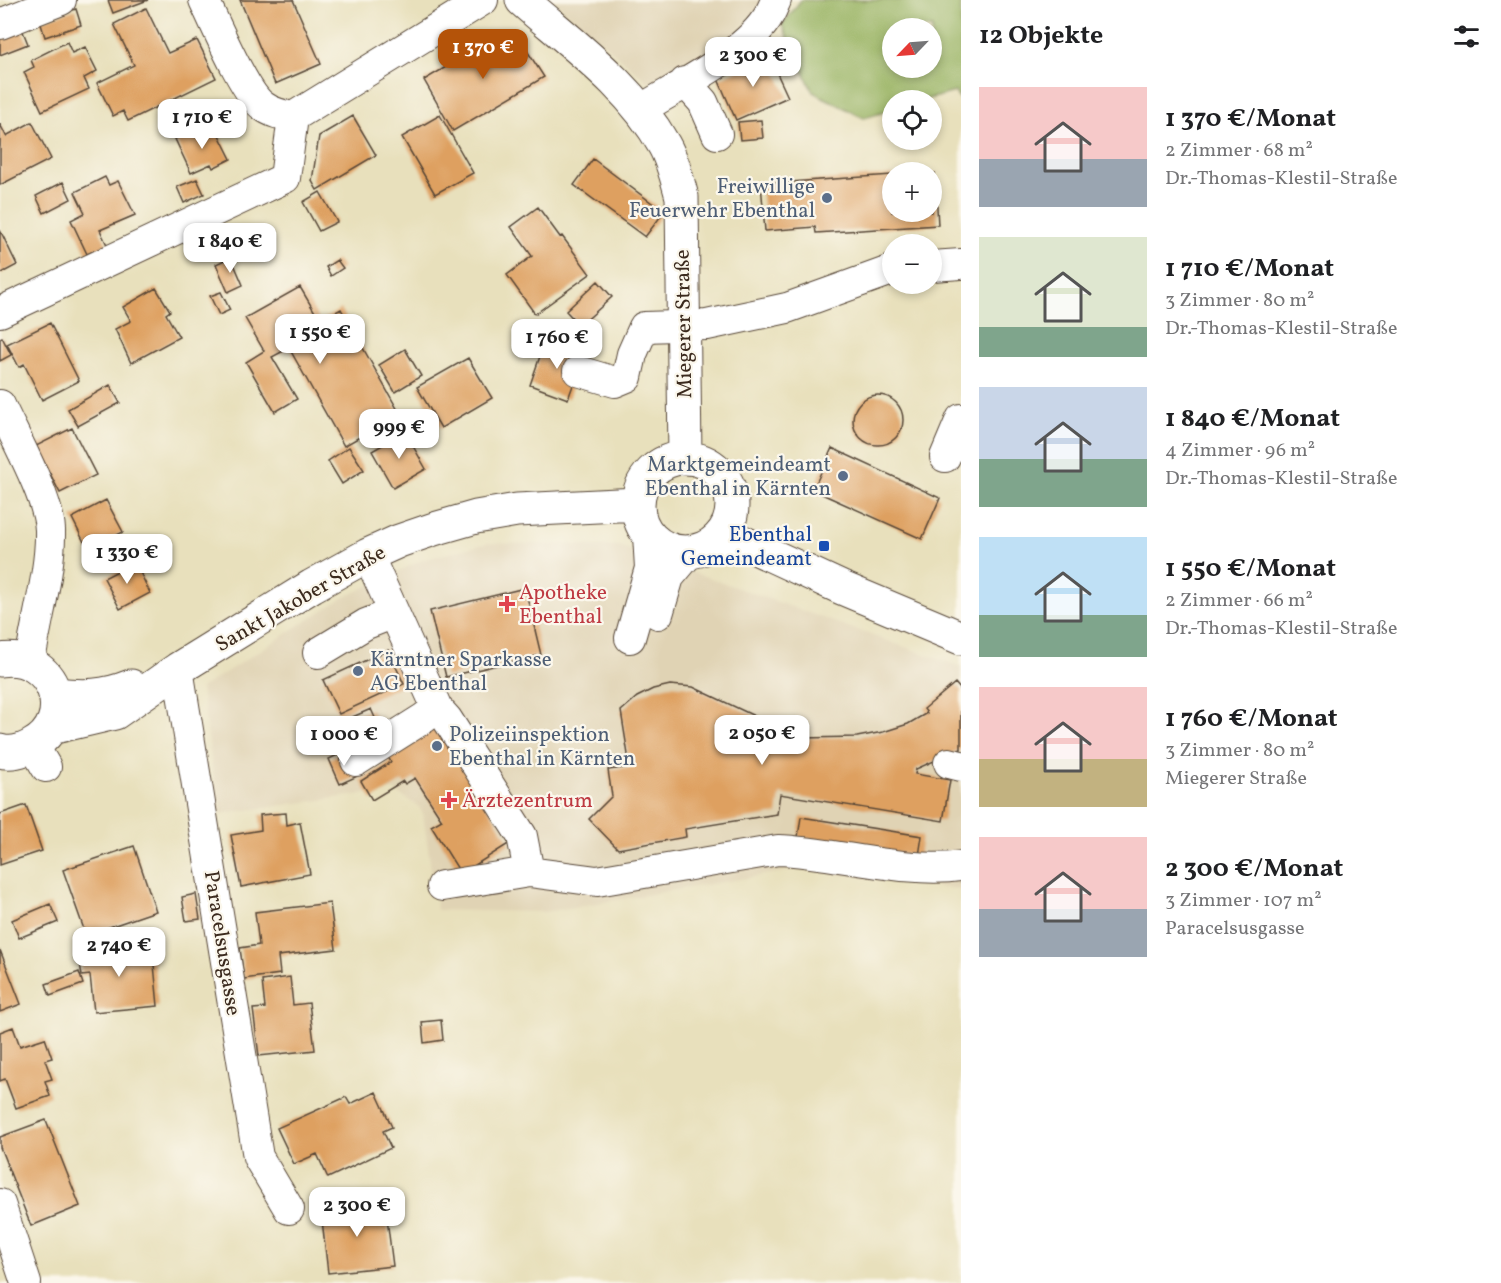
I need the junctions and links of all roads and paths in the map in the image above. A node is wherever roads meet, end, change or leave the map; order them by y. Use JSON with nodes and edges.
{"nodes":[{"id":1,"x":61,"y":0,"type":"edge"},
{"id":2,"x":204,"y":0,"type":"edge"},
{"id":3,"x":483,"y":0,"type":"edge"},
{"id":4,"x":522,"y":0,"type":"edge"},
{"id":5,"x":776,"y":0,"type":"edge"},
{"id":6,"x":0,"y":24,"type":"edge"},
{"id":7,"x":685,"y":82,"type":"junction"},
{"id":8,"x":640,"y":110,"type":"junction"},
{"id":9,"x":293,"y":117,"type":"junction"},
{"id":10,"x":717,"y":134,"type":"dead end"},
{"id":11,"x":961,"y":264,"type":"edge"},
{"id":12,"x":942,"y":265,"type":"edge"},
{"id":13,"x":882,"y":274,"type":"edge"},
{"id":14,"x":0,"y":312,"type":"edge"},
{"id":15,"x":684,"y":327,"type":"junction"},
{"id":16,"x":578,"y":371,"type":"dead end"},
{"id":17,"x":0,"y":405,"type":"edge"},
{"id":18,"x":961,"y":419,"type":"edge"},
{"id":19,"x":945,"y":457,"type":"dead end"},
{"id":20,"x":685,"y":458,"type":"junction"},
{"id":21,"x":638,"y":504,"type":"junction"},
{"id":22,"x":723,"y":533,"type":"junction"},
{"id":23,"x":648,"y":535,"type":"junction"},
{"id":24,"x":690,"y":552,"type":"junction"},
{"id":25,"x":368,"y":555,"type":"junction"},
{"id":26,"x":394,"y":613,"type":"junction"},
{"id":27,"x":961,"y":638,"type":"edge"},
{"id":28,"x":318,"y":653,"type":"dead end"},
{"id":29,"x":15,"y":661,"type":"edge"},
{"id":30,"x":178,"y":669,"type":"junction"},
{"id":31,"x":55,"y":694,"type":"junction"},
{"id":32,"x":437,"y":708,"type":"junction"},
{"id":33,"x":44,"y":747,"type":"junction"},
{"id":34,"x":0,"y":751,"type":"edge"},
{"id":35,"x":356,"y":761,"type":"dead end"},
{"id":36,"x":961,"y":866,"type":"edge"},
{"id":37,"x":529,"y":872,"type":"junction"},
{"id":38,"x":442,"y":886,"type":"dead end"},
{"id":39,"x":0,"y":1204,"type":"edge"},
{"id":40,"x":289,"y":1209,"type":"dead end"},
{"id":41,"x":26,"y":1283,"type":"edge"}],
"edges":[{"from":1,"to":6,"type":"street"},
{"from":2,"to":9,"type":"street"},
{"from":3,"to":9,"type":"street"},
{"from":4,"to":8,"type":"main road","name":"Miegerer Straße"},
{"from":5,"to":7,"type":"street"},
{"from":7,"to":8,"type":"street"},
{"from":7,"to":10,"type":"street"},
{"from":8,"to":15,"type":"main road","name":"Miegerer Straße"},
{"from":9,"to":14,"type":"street"},
{"from":11,"to":12,"type":"street"},
{"from":13,"to":15,"type":"street"},
{"from":15,"to":16,"type":"street"},
{"from":15,"to":20,"type":"main road","name":"Miegerer Straße"},
{"from":17,"to":29,"type":"street"},
{"from":18,"to":19,"type":"street"},
{"from":20,"to":21,"type":"main road"},
{"from":20,"to":22,"type":"main road"},
{"from":21,"to":23,"type":"main road"},
{"from":21,"to":25,"type":"main road","name":"Sankt Jakober Straße"},
{"from":22,"to":24,"type":"main road"},
{"from":22,"to":27,"type":"main road"},
{"from":23,"to":24,"type":"main road"},
{"from":23,"to":24,"type":"street"},
{"from":25,"to":26,"type":"street"},
{"from":25,"to":30,"type":"main road","name":"Sankt Jakober Straße"},
{"from":26,"to":28,"type":"street"},
{"from":26,"to":32,"type":"street"},
{"from":29,"to":31,"type":"main road"},
{"from":30,"to":31,"type":"main road","name":"Sankt Jakober Straße"},
{"from":30,"to":33,"type":"main road","name":"Sankt Jakober Straße"},
{"from":30,"to":40,"type":"street","name":"Paracelsusgasse"},
{"from":31,"to":33,"type":"main road"},
{"from":32,"to":35,"type":"street"},
{"from":32,"to":37,"type":"street"},
{"from":33,"to":34,"type":"main road","name":"Sankt Jakober Straße"},
{"from":36,"to":37,"type":"street"},
{"from":37,"to":38,"type":"street"},
{"from":39,"to":41,"type":"street"}]}
